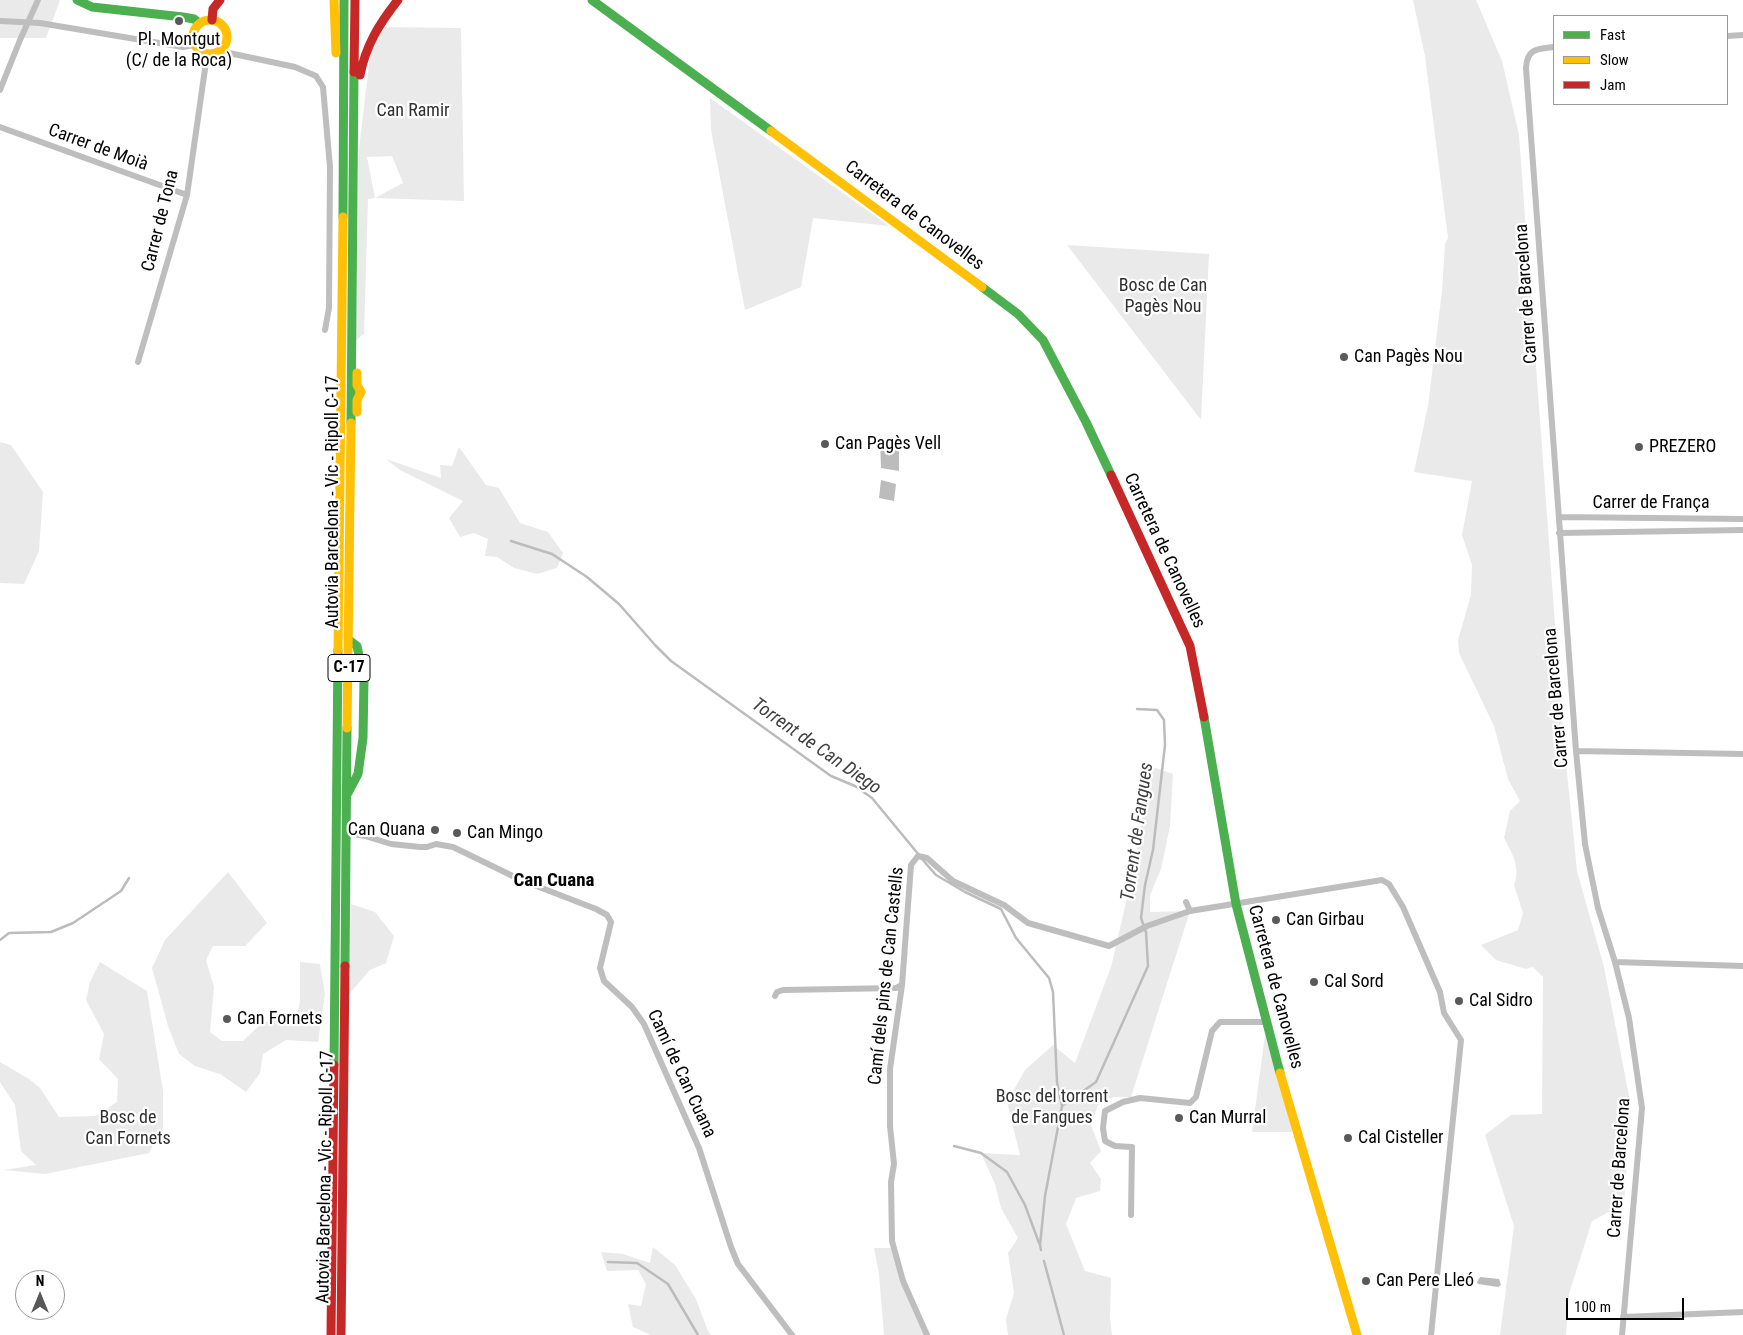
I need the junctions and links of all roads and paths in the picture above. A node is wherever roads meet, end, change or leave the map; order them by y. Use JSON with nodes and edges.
{"nodes":[{"id":1,"x":38,"y":0,"type":"edge"},
{"id":2,"x":77,"y":0,"type":"edge"},
{"id":3,"x":220,"y":0,"type":"edge"},
{"id":4,"x":334,"y":0,"type":"edge"},
{"id":5,"x":344,"y":0,"type":"edge"},
{"id":6,"x":355,"y":0,"type":"edge"},
{"id":7,"x":398,"y":0,"type":"edge"},
{"id":8,"x":592,"y":0,"type":"edge"},
{"id":9,"x":212,"y":20,"type":"junction"},
{"id":10,"x":0,"y":21,"type":"edge"},
{"id":11,"x":28,"y":23,"type":"junction"},
{"id":12,"x":199,"y":23,"type":"junction"},
{"id":13,"x":1743,"y":35,"type":"edge"},
{"id":14,"x":1728,"y":36,"type":"edge"},
{"id":15,"x":194,"y":45,"type":"junction"},
{"id":16,"x":1553,"y":47,"type":"edge"},
{"id":17,"x":223,"y":49,"type":"junction"},
{"id":18,"x":206,"y":55,"type":"junction"},
{"id":19,"x":0,"y":90,"type":"edge"},
{"id":20,"x":354,"y":117,"type":"junction"},
{"id":21,"x":0,"y":127,"type":"edge"},
{"id":22,"x":343,"y":145,"type":"junction"},
{"id":23,"x":187,"y":195,"type":"junction"},
{"id":24,"x":325,"y":330,"type":"dead end"},
{"id":25,"x":138,"y":362,"type":"dead end"},
{"id":26,"x":1559,"y":517,"type":"junction"},
{"id":27,"x":1743,"y":519,"type":"edge"},
{"id":28,"x":1743,"y":530,"type":"edge"},
{"id":29,"x":1559,"y":533,"type":"junction"},
{"id":30,"x":349,"y":640,"type":"junction"},
{"id":31,"x":1576,"y":751,"type":"junction"},
{"id":32,"x":1743,"y":754,"type":"edge"},
{"id":33,"x":347,"y":794,"type":"junction"},
{"id":34,"x":347,"y":833,"type":"junction"},
{"id":35,"x":1186,"y":902,"type":"dead end"},
{"id":36,"x":1236,"y":904,"type":"junction"},
{"id":37,"x":1190,"y":911,"type":"junction"},
{"id":38,"x":1615,"y":962,"type":"junction"},
{"id":39,"x":1743,"y":966,"type":"edge"},
{"id":40,"x":902,"y":985,"type":"junction"},
{"id":41,"x":775,"y":996,"type":"dead end"},
{"id":42,"x":1267,"y":1022,"type":"junction"},
{"id":43,"x":1130,"y":1215,"type":"dead end"},
{"id":44,"x":1743,"y":1312,"type":"edge"},
{"id":45,"x":1623,"y":1317,"type":"junction"},
{"id":46,"x":331,"y":1335,"type":"edge"},
{"id":47,"x":341,"y":1335,"type":"edge"},
{"id":48,"x":792,"y":1335,"type":"edge"},
{"id":49,"x":927,"y":1335,"type":"edge"},
{"id":50,"x":1357,"y":1335,"type":"edge"},
{"id":51,"x":1431,"y":1335,"type":"edge"},
{"id":52,"x":1622,"y":1335,"type":"edge"}],
"edges":[{"from":1,"to":11,"type":"street"},
{"from":2,"to":12,"type":"main road"},
{"from":3,"to":9,"type":"main road"},
{"from":4,"to":22,"type":"main road"},
{"from":5,"to":22,"type":"main road","name":"Autovia Barcelona - Vic - Ripoll C-17","number":"C-17"},
{"from":6,"to":20,"type":"main road"},
{"from":7,"to":20,"type":"main road"},
{"from":8,"to":36,"type":"main road","name":"Carretera de Canovelles"},
{"from":9,"to":12,"type":"main road"},
{"from":9,"to":17,"type":"main road"},
{"from":10,"to":11,"type":"street"},
{"from":11,"to":15,"type":"street"},
{"from":11,"to":19,"type":"street"},
{"from":12,"to":15,"type":"main road"},
{"from":13,"to":14,"type":"street"},
{"from":15,"to":18,"type":"main road"},
{"from":16,"to":26,"type":"street","name":"Carrer de Barcelona"},
{"from":17,"to":18,"type":"main road"},
{"from":17,"to":24,"type":"street"},
{"from":18,"to":23,"type":"street","name":"Carrer de Tona"},
{"from":20,"to":30,"type":"main road","name":"Autovia Barcelona - Vic - Ripoll C-17","number":"C-17"},
{"from":21,"to":23,"type":"street","name":"Carrer de Moià"},
{"from":22,"to":46,"type":"main road","name":"Autovia Barcelona - Vic - Ripoll C-17","number":"C-17"},
{"from":23,"to":25,"type":"street","name":"Carrer de Tona"},
{"from":26,"to":27,"type":"street","name":"Carrer de França"},
{"from":26,"to":29,"type":"street","name":"Carrer de Barcelona"},
{"from":28,"to":29,"type":"street","name":"Carrer de França"},
{"from":29,"to":31,"type":"street","name":"Carrer de Barcelona"},
{"from":30,"to":33,"type":"main road","name":"Autovia Barcelona - Vic - Ripoll C-17","number":"C-17"},
{"from":30,"to":33,"type":"main road"},
{"from":31,"to":32,"type":"street"},
{"from":31,"to":38,"type":"street","name":"Carrer de Barcelona"},
{"from":33,"to":34,"type":"main road","name":"Autovia Barcelona - Vic - Ripoll C-17","number":"C-17"},
{"from":34,"to":47,"type":"main road","name":"Autovia Barcelona - Vic - Ripoll C-17","number":"C-17"},
{"from":34,"to":48,"type":"street","name":"Camí de Can Cuana"},
{"from":35,"to":37,"type":"street"},
{"from":36,"to":37,"type":"street","name":"Camí dels pins de Can Castells"},
{"from":36,"to":42,"type":"main road","name":"Carretera de Canovelles"},
{"from":36,"to":51,"type":"street","name":"Camí dels pins de Can Castells"},
{"from":37,"to":40,"type":"street","name":"Camí dels pins de Can Castells"},
{"from":38,"to":39,"type":"street"},
{"from":38,"to":45,"type":"street","name":"Carrer de Barcelona"},
{"from":40,"to":41,"type":"street"},
{"from":40,"to":49,"type":"street","name":"Camí dels pins de Can Castells"},
{"from":42,"to":43,"type":"street"},
{"from":42,"to":50,"type":"main road","name":"Carretera de Canovelles"},
{"from":44,"to":45,"type":"street"},
{"from":45,"to":52,"type":"street","name":"Carrer de Barcelona"}]}
